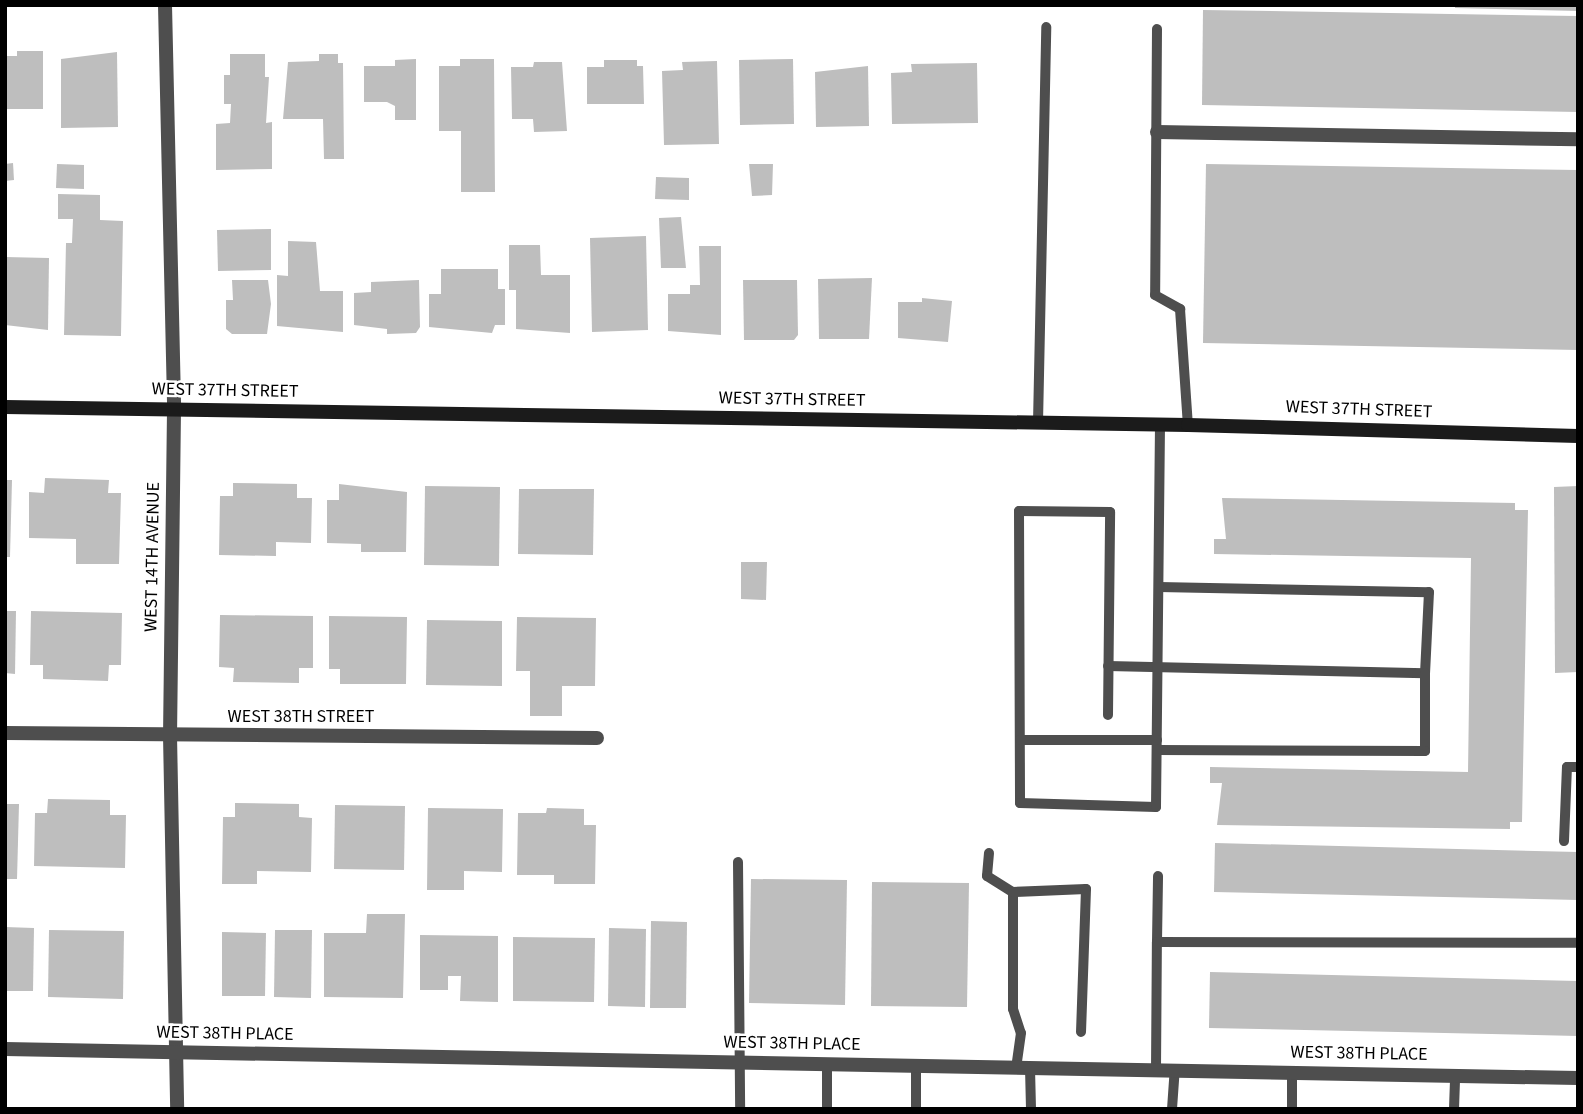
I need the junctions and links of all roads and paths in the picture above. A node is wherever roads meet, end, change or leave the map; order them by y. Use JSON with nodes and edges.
{"nodes":[{"id":1,"x":165,"y":5,"type":"edge"},
{"id":2,"x":1046,"y":27,"type":"dead end"},
{"id":3,"x":1157,"y":29,"type":"dead end"},
{"id":4,"x":1157,"y":132,"type":"junction"},
{"id":5,"x":1578,"y":139,"type":"edge"},
{"id":6,"x":5,"y":407,"type":"edge"},
{"id":7,"x":174,"y":410,"type":"junction"},
{"id":8,"x":1038,"y":423,"type":"junction"},
{"id":9,"x":1160,"y":424,"type":"junction"},
{"id":10,"x":1188,"y":425,"type":"junction"},
{"id":11,"x":1578,"y":436,"type":"edge"},
{"id":12,"x":1159,"y":587,"type":"junction"},
{"id":13,"x":1108,"y":666,"type":"junction"},
{"id":14,"x":1158,"y":668,"type":"junction"},
{"id":15,"x":1426,"y":673,"type":"junction"},
{"id":16,"x":1108,"y":715,"type":"dead end"},
{"id":17,"x":5,"y":733,"type":"edge"},
{"id":18,"x":170,"y":735,"type":"junction"},
{"id":19,"x":597,"y":738,"type":"dead end"},
{"id":20,"x":1020,"y":740,"type":"junction"},
{"id":21,"x":1157,"y":745,"type":"junction"},
{"id":22,"x":1578,"y":767,"type":"edge"},
{"id":23,"x":1564,"y":841,"type":"dead end"},
{"id":24,"x":989,"y":853,"type":"dead end"},
{"id":25,"x":738,"y":862,"type":"dead end"},
{"id":26,"x":1158,"y":876,"type":"dead end"},
{"id":27,"x":1013,"y":892,"type":"junction"},
{"id":28,"x":1157,"y":942,"type":"junction"},
{"id":29,"x":1578,"y":943,"type":"edge"},
{"id":30,"x":1081,"y":1032,"type":"dead end"},
{"id":31,"x":5,"y":1049,"type":"edge"},
{"id":32,"x":177,"y":1052,"type":"junction"},
{"id":33,"x":739,"y":1063,"type":"junction"},
{"id":34,"x":827,"y":1064,"type":"junction"},
{"id":35,"x":916,"y":1066,"type":"junction"},
{"id":36,"x":1023,"y":1068,"type":"junction"},
{"id":37,"x":1156,"y":1070,"type":"junction"},
{"id":38,"x":1175,"y":1070,"type":"junction"},
{"id":39,"x":1292,"y":1072,"type":"junction"},
{"id":40,"x":1455,"y":1076,"type":"junction"},
{"id":41,"x":1578,"y":1078,"type":"edge"},
{"id":42,"x":177,"y":1109,"type":"edge"},
{"id":43,"x":740,"y":1109,"type":"edge"},
{"id":44,"x":827,"y":1109,"type":"edge"},
{"id":45,"x":916,"y":1109,"type":"edge"},
{"id":46,"x":1031,"y":1109,"type":"edge"},
{"id":47,"x":1172,"y":1109,"type":"edge"},
{"id":48,"x":1292,"y":1109,"type":"edge"},
{"id":49,"x":1454,"y":1109,"type":"edge"}],
"edges":[{"from":1,"to":7,"type":"street","name":"WEST 14TH AVENUE"},
{"from":2,"to":8,"type":"lane"},
{"from":3,"to":4,"type":"lane"},
{"from":4,"to":5,"type":"street"},
{"from":4,"to":10,"type":"lane"},
{"from":6,"to":7,"type":"street","name":"WEST 37TH STREET"},
{"from":7,"to":8,"type":"street","name":"WEST 37TH STREET"},
{"from":7,"to":18,"type":"street","name":"WEST 14TH AVENUE"},
{"from":8,"to":9,"type":"street","name":"WEST 37TH STREET"},
{"from":9,"to":10,"type":"street","name":"WEST 37TH STREET"},
{"from":9,"to":12,"type":"lane"},
{"from":10,"to":11,"type":"street","name":"WEST 37TH STREET"},
{"from":12,"to":14,"type":"lane"},
{"from":12,"to":15,"type":"lane"},
{"from":13,"to":14,"type":"lane"},
{"from":13,"to":16,"type":"lane"},
{"from":13,"to":20,"type":"lane"},
{"from":14,"to":15,"type":"lane"},
{"from":14,"to":21,"type":"lane"},
{"from":15,"to":21,"type":"lane"},
{"from":17,"to":18,"type":"street","name":"WEST 38TH STREET"},
{"from":18,"to":19,"type":"street","name":"WEST 38TH STREET"},
{"from":18,"to":32,"type":"street","name":"WEST 14TH AVENUE"},
{"from":20,"to":21,"type":"lane"},
{"from":20,"to":21,"type":"lane"},
{"from":22,"to":23,"type":"lane"},
{"from":24,"to":27,"type":"lane"},
{"from":25,"to":33,"type":"lane"},
{"from":26,"to":28,"type":"lane"},
{"from":27,"to":30,"type":"lane"},
{"from":27,"to":36,"type":"lane"},
{"from":28,"to":29,"type":"lane"},
{"from":28,"to":37,"type":"lane"},
{"from":31,"to":32,"type":"street","name":"WEST 38TH PLACE"},
{"from":32,"to":33,"type":"street","name":"WEST 38TH PLACE"},
{"from":32,"to":42,"type":"street","name":"WEST 14TH AVENUE"},
{"from":33,"to":34,"type":"street","name":"WEST 38TH PLACE"},
{"from":33,"to":43,"type":"lane"},
{"from":34,"to":35,"type":"street","name":"WEST 38TH PLACE"},
{"from":34,"to":44,"type":"lane"},
{"from":35,"to":36,"type":"street","name":"WEST 38TH PLACE"},
{"from":35,"to":45,"type":"lane"},
{"from":36,"to":37,"type":"street","name":"WEST 38TH PLACE"},
{"from":36,"to":46,"type":"lane"},
{"from":37,"to":38,"type":"street","name":"WEST 38TH PLACE"},
{"from":38,"to":39,"type":"street","name":"WEST 38TH PLACE"},
{"from":38,"to":47,"type":"lane"},
{"from":39,"to":40,"type":"street","name":"WEST 38TH PLACE"},
{"from":39,"to":48,"type":"lane"},
{"from":40,"to":41,"type":"street","name":"WEST 38TH PLACE"},
{"from":40,"to":49,"type":"lane"}]}
